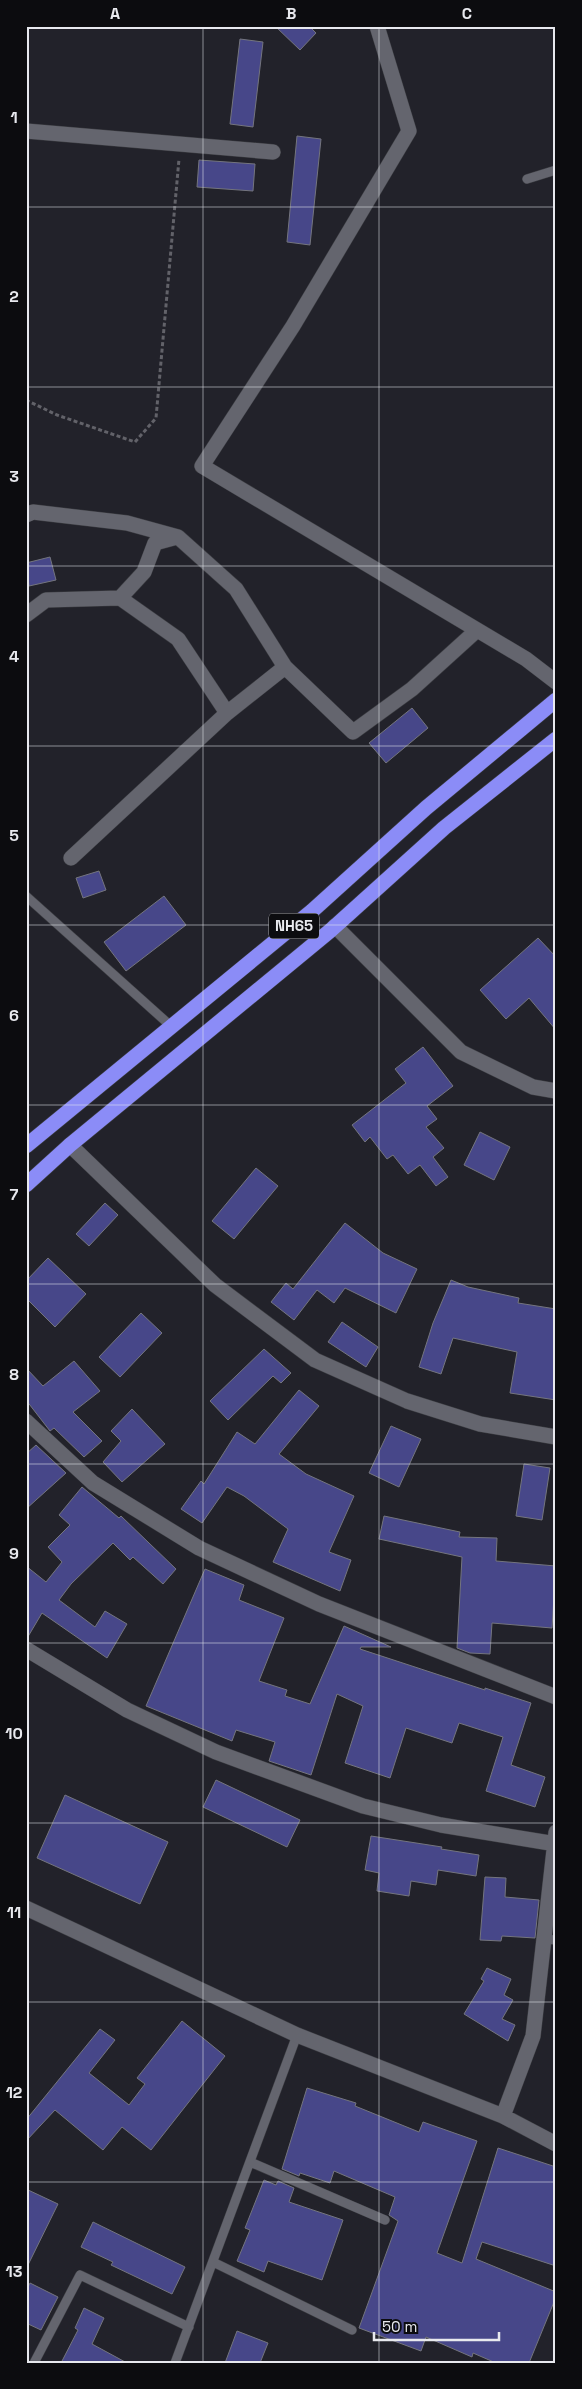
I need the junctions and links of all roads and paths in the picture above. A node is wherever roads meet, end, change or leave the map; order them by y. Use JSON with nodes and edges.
{"nodes":[{"id":1,"x":377,"y":26,"type":"edge"},
{"id":2,"x":26,"y":130,"type":"edge"},
{"id":3,"x":180,"y":144,"type":"junction"},
{"id":4,"x":273,"y":152,"type":"dead end"},
{"id":5,"x":556,"y":170,"type":"edge"},
{"id":6,"x":527,"y":179,"type":"dead end"},
{"id":7,"x":26,"y":400,"type":"edge"},
{"id":8,"x":26,"y":516,"type":"edge"},
{"id":9,"x":178,"y":537,"type":"junction"},
{"id":10,"x":120,"y":598,"type":"junction"},
{"id":11,"x":26,"y":615,"type":"edge"},
{"id":12,"x":476,"y":631,"type":"junction"},
{"id":13,"x":285,"y":668,"type":"junction"},
{"id":14,"x":556,"y":682,"type":"edge"},
{"id":15,"x":556,"y":700,"type":"edge"},
{"id":16,"x":227,"y":713,"type":"junction"},
{"id":17,"x":556,"y":739,"type":"edge"},
{"id":18,"x":71,"y":858,"type":"dead end"},
{"id":19,"x":26,"y":896,"type":"edge"},
{"id":20,"x":335,"y":926,"type":"junction"},
{"id":21,"x":172,"y":1027,"type":"junction"},
{"id":22,"x":556,"y":1091,"type":"edge"},
{"id":23,"x":70,"y":1145,"type":"junction"},
{"id":24,"x":26,"y":1146,"type":"edge"},
{"id":25,"x":26,"y":1185,"type":"edge"},
{"id":26,"x":26,"y":1421,"type":"edge"},
{"id":27,"x":556,"y":1437,"type":"edge"},
{"id":28,"x":26,"y":1649,"type":"edge"},
{"id":29,"x":556,"y":1697,"type":"edge"},
{"id":30,"x":555,"y":1840,"type":"edge"},
{"id":31,"x":26,"y":1908,"type":"edge"},
{"id":32,"x":550,"y":1940,"type":"edge"},
{"id":33,"x":297,"y":2035,"type":"junction"},
{"id":34,"x":503,"y":2116,"type":"junction"},
{"id":35,"x":556,"y":2144,"type":"edge"},
{"id":36,"x":250,"y":2162,"type":"junction"},
{"id":37,"x":385,"y":2220,"type":"dead end"},
{"id":38,"x":213,"y":2262,"type":"junction"},
{"id":39,"x":189,"y":2327,"type":"junction"},
{"id":40,"x":352,"y":2330,"type":"dead end"},
{"id":41,"x":34,"y":2363,"type":"edge"},
{"id":42,"x":175,"y":2363,"type":"edge"}],
"edges":[{"from":1,"to":12,"type":"street"},
{"from":2,"to":3,"type":"street"},
{"from":3,"to":4,"type":"street"},
{"from":3,"to":7,"type":"path"},
{"from":5,"to":6,"type":"lane"},
{"from":8,"to":9,"type":"street"},
{"from":9,"to":10,"type":"street"},
{"from":9,"to":13,"type":"street"},
{"from":10,"to":11,"type":"street"},
{"from":10,"to":16,"type":"street"},
{"from":12,"to":13,"type":"street"},
{"from":12,"to":14,"type":"street"},
{"from":13,"to":16,"type":"street"},
{"from":15,"to":21,"type":"highway","number":"NH65"},
{"from":16,"to":18,"type":"street"},
{"from":17,"to":20,"type":"highway","number":"NH65"},
{"from":19,"to":21,"type":"lane"},
{"from":20,"to":22,"type":"street"},
{"from":20,"to":23,"type":"highway","number":"NH65"},
{"from":21,"to":24,"type":"highway","number":"NH65"},
{"from":23,"to":25,"type":"highway","number":"NH65"},
{"from":23,"to":27,"type":"street"},
{"from":26,"to":29,"type":"street"},
{"from":28,"to":30,"type":"street"},
{"from":30,"to":32,"type":"street"},
{"from":31,"to":33,"type":"street"},
{"from":32,"to":34,"type":"street"},
{"from":33,"to":34,"type":"street"},
{"from":33,"to":36,"type":"lane"},
{"from":34,"to":35,"type":"street"},
{"from":36,"to":37,"type":"lane"},
{"from":36,"to":38,"type":"lane"},
{"from":38,"to":39,"type":"lane"},
{"from":38,"to":40,"type":"lane"},
{"from":39,"to":41,"type":"lane"},
{"from":39,"to":42,"type":"lane"}]}
